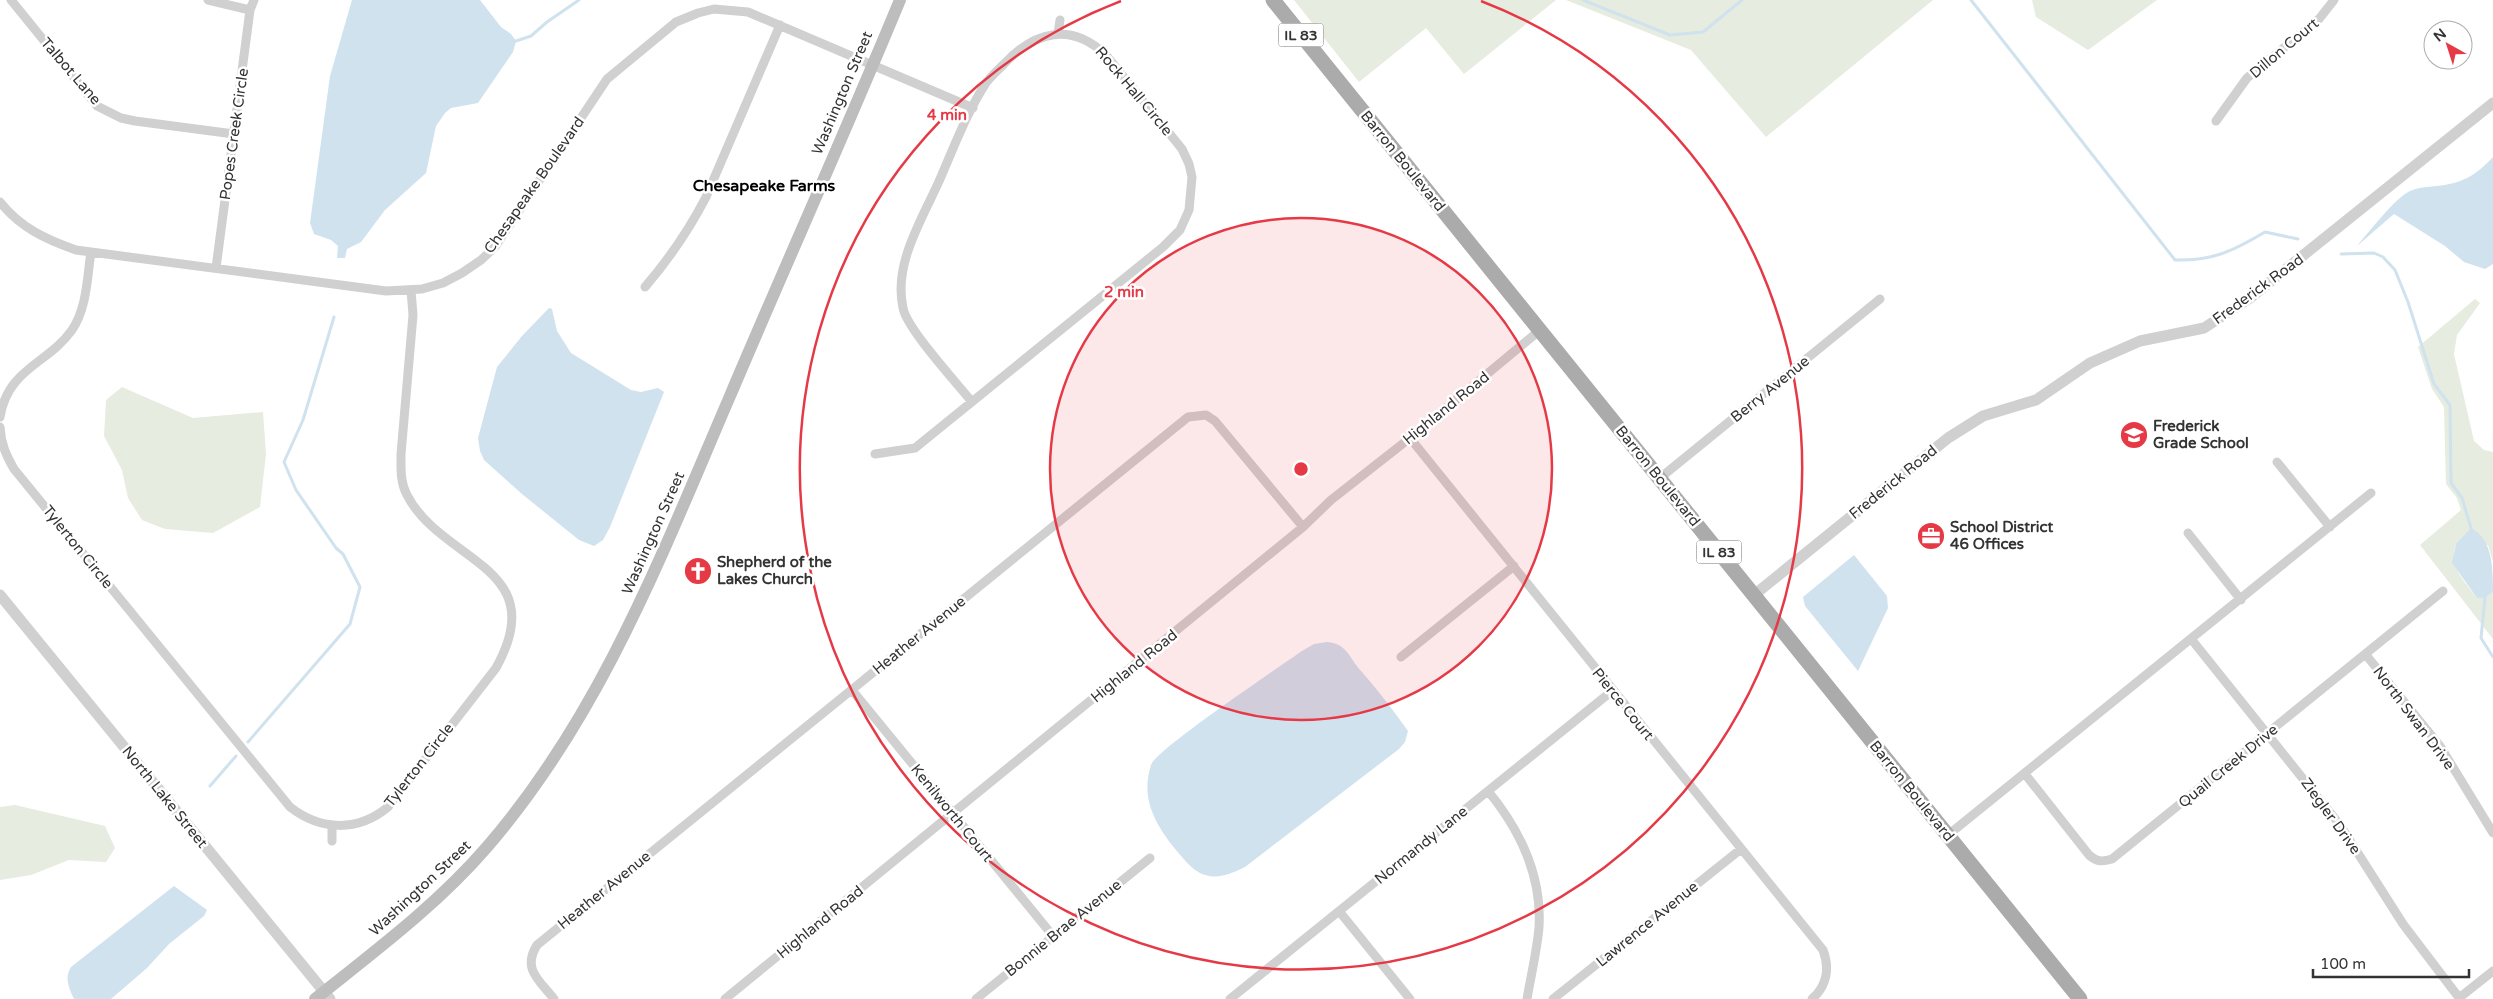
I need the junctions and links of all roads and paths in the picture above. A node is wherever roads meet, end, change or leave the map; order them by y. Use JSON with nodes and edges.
{"nodes":[{"id":1,"x":11,"y":0,"type":"edge"},
{"id":2,"x":208,"y":0,"type":"edge"},
{"id":3,"x":254,"y":0,"type":"edge"},
{"id":4,"x":900,"y":0,"type":"edge"},
{"id":5,"x":1273,"y":0,"type":"edge"},
{"id":6,"x":2334,"y":0,"type":"edge"},
{"id":7,"x":250,"y":10,"type":"junction"},
{"id":8,"x":1060,"y":20,"type":"dead end"},
{"id":9,"x":780,"y":25,"type":"junction"},
{"id":10,"x":1058,"y":34,"type":"junction"},
{"id":11,"x":872,"y":66,"type":"junction"},
{"id":12,"x":2493,"y":103,"type":"edge"},
{"id":13,"x":973,"y":108,"type":"junction"},
{"id":14,"x":2216,"y":121,"type":"dead end"},
{"id":15,"x":234,"y":134,"type":"junction"},
{"id":16,"x":2,"y":209,"type":"edge"},
{"id":17,"x":91,"y":252,"type":"junction"},
{"id":18,"x":216,"y":268,"type":"junction"},
{"id":19,"x":645,"y":287,"type":"dead end"},
{"id":20,"x":412,"y":290,"type":"junction"},
{"id":21,"x":1880,"y":299,"type":"dead end"},
{"id":22,"x":1540,"y":330,"type":"junction"},
{"id":23,"x":972,"y":402,"type":"junction"},
{"id":24,"x":0,"y":417,"type":"edge"},
{"id":25,"x":0,"y":427,"type":"edge"},
{"id":26,"x":1410,"y":438,"type":"junction"},
{"id":27,"x":875,"y":454,"type":"dead end"},
{"id":28,"x":2277,"y":462,"type":"dead end"},
{"id":29,"x":1660,"y":478,"type":"junction"},
{"id":30,"x":2371,"y":493,"type":"dead end"},
{"id":31,"x":1303,"y":527,"type":"junction"},
{"id":32,"x":2330,"y":527,"type":"junction"},
{"id":33,"x":2188,"y":533,"type":"dead end"},
{"id":34,"x":1514,"y":566,"type":"junction"},
{"id":35,"x":2443,"y":591,"type":"dead end"},
{"id":36,"x":1754,"y":595,"type":"junction"},
{"id":37,"x":0,"y":596,"type":"edge"},
{"id":38,"x":2241,"y":600,"type":"junction"},
{"id":39,"x":2192,"y":640,"type":"junction"},
{"id":40,"x":2366,"y":655,"type":"junction"},
{"id":41,"x":1401,"y":657,"type":"dead end"},
{"id":42,"x":852,"y":690,"type":"junction"},
{"id":43,"x":1612,"y":691,"type":"junction"},
{"id":44,"x":2268,"y":733,"type":"junction"},
{"id":45,"x":2025,"y":774,"type":"junction"},
{"id":46,"x":1488,"y":791,"type":"junction"},
{"id":47,"x":953,"y":815,"type":"junction"},
{"id":48,"x":332,"y":826,"type":"junction"},
{"id":49,"x":2493,"y":833,"type":"edge"},
{"id":50,"x":1948,"y":835,"type":"junction"},
{"id":51,"x":332,"y":841,"type":"dead end"},
{"id":52,"x":1741,"y":850,"type":"junction"},
{"id":53,"x":1150,"y":858,"type":"dead end"},
{"id":54,"x":1339,"y":912,"type":"junction"},
{"id":55,"x":1053,"y":936,"type":"junction"},
{"id":56,"x":2493,"y":971,"type":"edge"},
{"id":57,"x":323,"y":997,"type":"edge"},
{"id":58,"x":2459,"y":998,"type":"edge"},
{"id":59,"x":554,"y":999,"type":"edge"},
{"id":60,"x":725,"y":999,"type":"edge"},
{"id":61,"x":976,"y":999,"type":"edge"},
{"id":62,"x":1230,"y":999,"type":"edge"},
{"id":63,"x":1410,"y":999,"type":"edge"},
{"id":64,"x":1527,"y":999,"type":"edge"},
{"id":65,"x":1553,"y":999,"type":"edge"},
{"id":66,"x":1812,"y":999,"type":"edge"},
{"id":67,"x":2080,"y":999,"type":"edge"}],
"edges":[{"from":1,"to":15,"type":"street","name":"Talbot Lane"},
{"from":2,"to":7,"type":"street"},
{"from":3,"to":7,"type":"street","name":"Popes Creek Circle"},
{"from":4,"to":11,"type":"main road","name":"Washington Street"},
{"from":5,"to":22,"type":"main road","name":"Barron Boulevard","number":"IL 83"},
{"from":6,"to":14,"type":"street","name":"Dillon Court"},
{"from":7,"to":15,"type":"street","name":"Popes Creek Circle"},
{"from":8,"to":10,"type":"street"},
{"from":9,"to":11,"type":"street","name":"Chesapeake Boulevard"},
{"from":9,"to":19,"type":"street"},
{"from":9,"to":20,"type":"street","name":"Chesapeake Boulevard"},
{"from":10,"to":13,"type":"street","name":"Rock Hall Circle"},
{"from":10,"to":23,"type":"street","name":"Rock Hall Circle"},
{"from":11,"to":13,"type":"street","name":"Chesapeake Boulevard"},
{"from":11,"to":57,"type":"main road","name":"Washington Street"},
{"from":12,"to":36,"type":"street","name":"Frederick Road"},
{"from":13,"to":23,"type":"street","name":"Rock Hall Circle"},
{"from":15,"to":18,"type":"street","name":"Popes Creek Circle"},
{"from":16,"to":17,"type":"street","name":"Chesapeake Boulevard"},
{"from":17,"to":18,"type":"street","name":"Chesapeake Boulevard"},
{"from":17,"to":24,"type":"street"},
{"from":18,"to":20,"type":"street","name":"Chesapeake Boulevard"},
{"from":20,"to":48,"type":"street","name":"Tylerton Circle"},
{"from":21,"to":29,"type":"street","name":"Berry Avenue"},
{"from":22,"to":26,"type":"street","name":"Highland Road"},
{"from":22,"to":29,"type":"main road","name":"Barron Boulevard","number":"IL 83"},
{"from":23,"to":27,"type":"street"},
{"from":25,"to":48,"type":"street","name":"Tylerton Circle"},
{"from":26,"to":31,"type":"street","name":"Highland Road"},
{"from":26,"to":34,"type":"street","name":"Pierce Court"},
{"from":28,"to":32,"type":"street"},
{"from":29,"to":36,"type":"main road","name":"Barron Boulevard","number":"IL 83"},
{"from":30,"to":32,"type":"street"},
{"from":31,"to":42,"type":"street","name":"Heather Avenue"},
{"from":31,"to":47,"type":"street","name":"Highland Road"},
{"from":32,"to":38,"type":"street"},
{"from":33,"to":38,"type":"street"},
{"from":34,"to":41,"type":"street"},
{"from":34,"to":43,"type":"street","name":"Pierce Court"},
{"from":35,"to":40,"type":"street","name":"Quail Creek Drive"},
{"from":36,"to":50,"type":"main road","name":"Barron Boulevard","number":"IL 83"},
{"from":37,"to":57,"type":"street","name":"North Lake Street"},
{"from":38,"to":39,"type":"street"},
{"from":39,"to":44,"type":"street","name":"Ziegler Drive"},
{"from":39,"to":45,"type":"street"},
{"from":40,"to":44,"type":"street","name":"Quail Creek Drive"},
{"from":40,"to":49,"type":"street","name":"North Swan Drive"},
{"from":42,"to":47,"type":"street","name":"Kenilworth Court"},
{"from":42,"to":59,"type":"street","name":"Heather Avenue"},
{"from":43,"to":46,"type":"street","name":"Normandy Lane"},
{"from":43,"to":52,"type":"street","name":"Pierce Court"},
{"from":44,"to":45,"type":"street","name":"Quail Creek Drive"},
{"from":44,"to":58,"type":"street","name":"Ziegler Drive"},
{"from":45,"to":50,"type":"street"},
{"from":46,"to":54,"type":"street","name":"Normandy Lane"},
{"from":46,"to":64,"type":"street"},
{"from":47,"to":55,"type":"street","name":"Kenilworth Court"},
{"from":47,"to":60,"type":"street","name":"Highland Road"},
{"from":48,"to":51,"type":"street"},
{"from":50,"to":67,"type":"main road","name":"Barron Boulevard","number":"IL 83"},
{"from":52,"to":65,"type":"street","name":"Lawrence Avenue"},
{"from":52,"to":66,"type":"street","name":"Pierce Court"},
{"from":53,"to":55,"type":"street","name":"Bonnie Brae Avenue"},
{"from":54,"to":62,"type":"street","name":"Normandy Lane"},
{"from":54,"to":63,"type":"street"},
{"from":55,"to":61,"type":"street","name":"Bonnie Brae Avenue"},
{"from":56,"to":58,"type":"street"}]}
